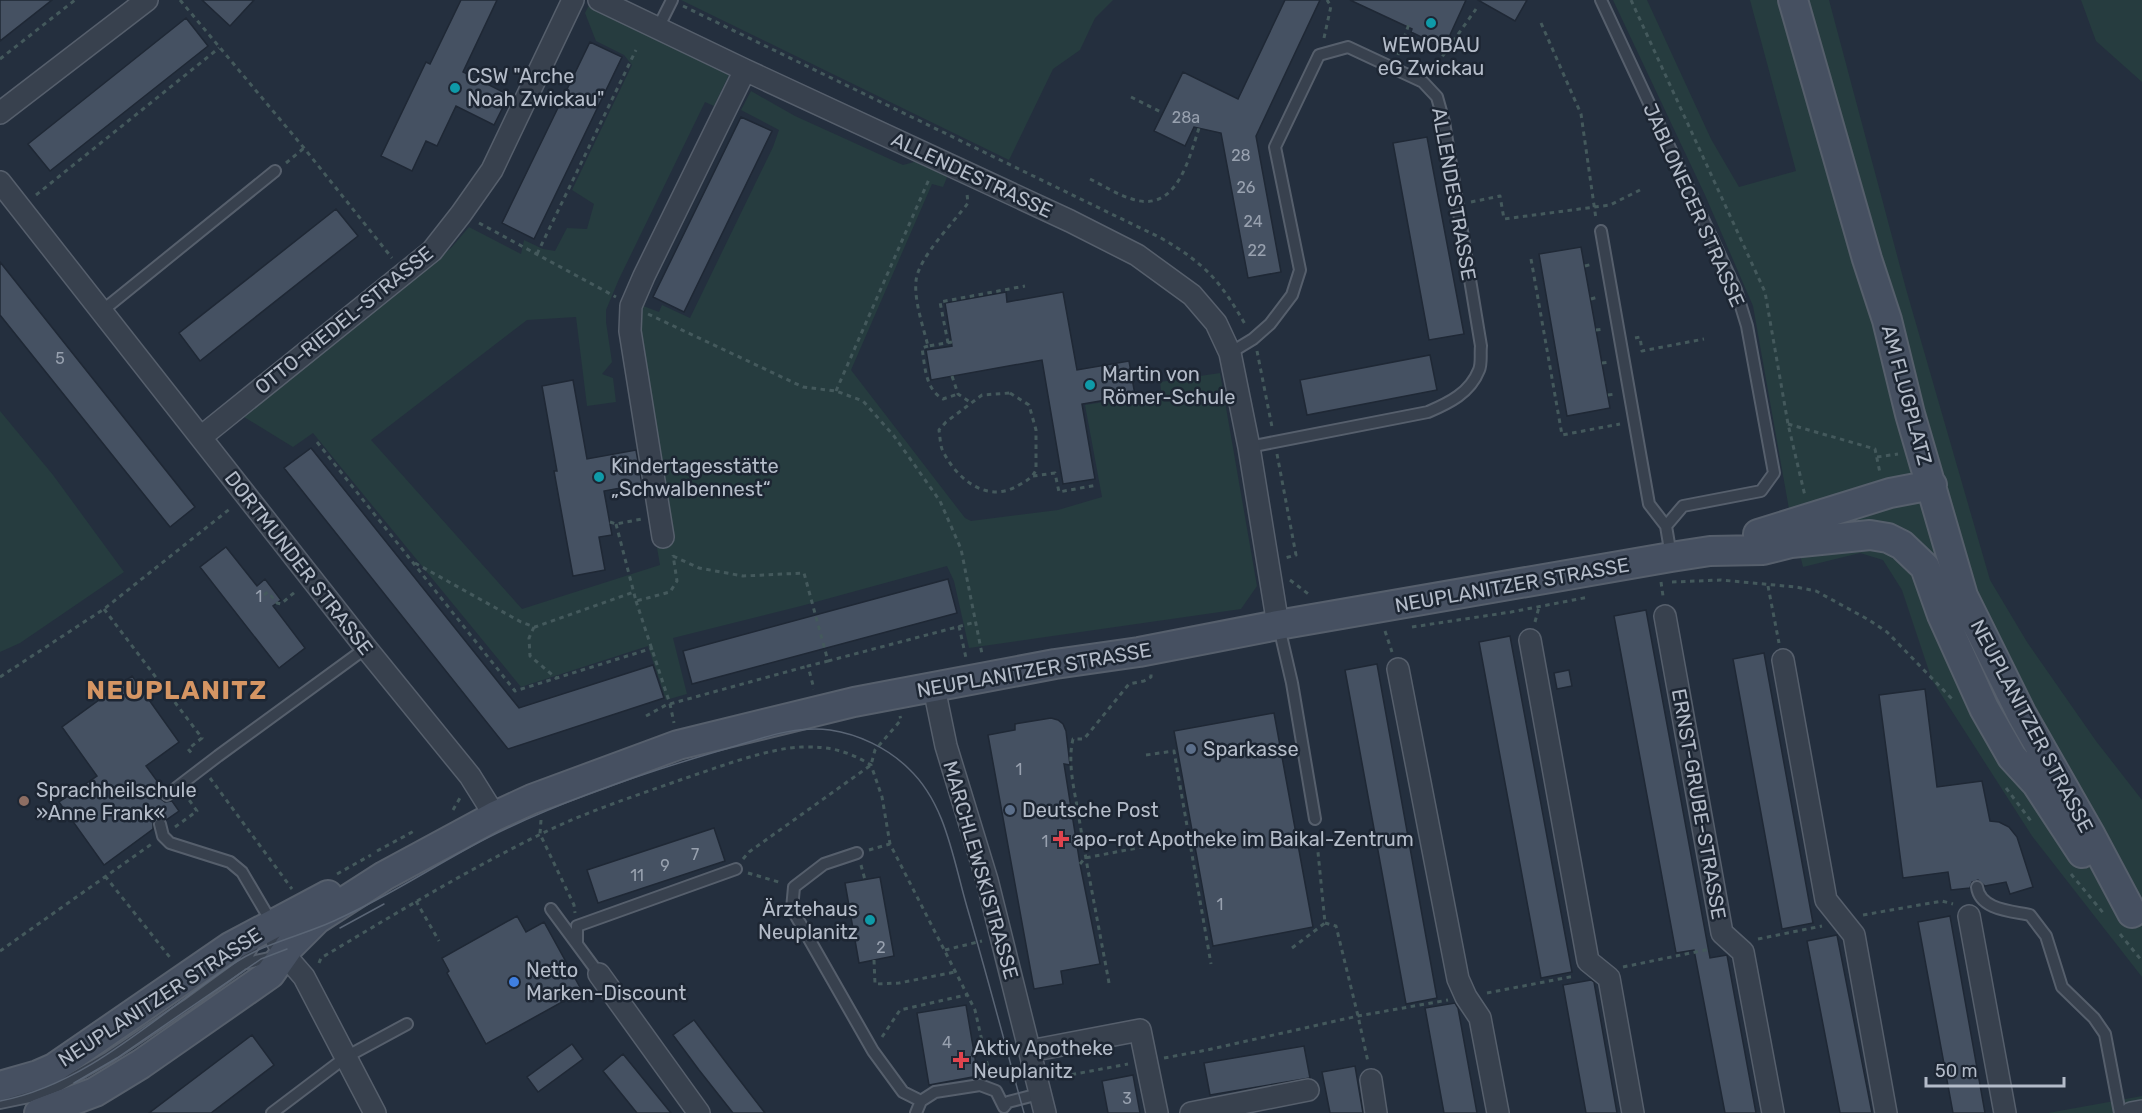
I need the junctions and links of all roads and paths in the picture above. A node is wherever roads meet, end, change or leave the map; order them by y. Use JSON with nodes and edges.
{"nodes":[{"id":1,"x":75,"y":0,"type":"edge"},
{"id":2,"x":147,"y":0,"type":"edge"},
{"id":3,"x":180,"y":0,"type":"edge"},
{"id":4,"x":573,"y":0,"type":"edge"},
{"id":5,"x":599,"y":0,"type":"edge"},
{"id":6,"x":671,"y":0,"type":"edge"},
{"id":7,"x":1327,"y":0,"type":"edge"},
{"id":8,"x":1601,"y":0,"type":"edge"},
{"id":9,"x":1792,"y":0,"type":"edge"},
{"id":10,"x":1476,"y":9,"type":"dead end"},
{"id":11,"x":1540,"y":23,"type":"dead end"},
{"id":12,"x":1409,"y":24,"type":"dead end"},
{"id":13,"x":658,"y":28,"type":"junction"},
{"id":14,"x":219,"y":48,"type":"junction"},
{"id":15,"x":636,"y":50,"type":"dead end"},
{"id":16,"x":1319,"y":55,"type":"junction"},
{"id":17,"x":0,"y":59,"type":"edge"},
{"id":18,"x":1392,"y":67,"type":"junction"},
{"id":19,"x":745,"y":70,"type":"junction"},
{"id":20,"x":1423,"y":82,"type":"junction"},
{"id":21,"x":1131,"y":97,"type":"dead end"},
{"id":22,"x":0,"y":113,"type":"edge"},
{"id":23,"x":1163,"y":113,"type":"dead end"},
{"id":24,"x":1199,"y":128,"type":"dead end"},
{"id":25,"x":304,"y":148,"type":"junction"},
{"id":26,"x":934,"y":168,"type":"junction"},
{"id":27,"x":275,"y":171,"type":"joint"},
{"id":28,"x":1090,"y":180,"type":"dead end"},
{"id":29,"x":0,"y":182,"type":"edge"},
{"id":30,"x":939,"y":182,"type":"dead end"},
{"id":31,"x":971,"y":186,"type":"junction"},
{"id":32,"x":957,"y":190,"type":"dead end"},
{"id":33,"x":1640,"y":190,"type":"dead end"},
{"id":34,"x":976,"y":199,"type":"dead end"},
{"id":35,"x":1458,"y":205,"type":"junction"},
{"id":36,"x":21,"y":207,"type":"junction"},
{"id":37,"x":1594,"y":207,"type":"junction"},
{"id":38,"x":461,"y":214,"type":"junction"},
{"id":39,"x":1601,"y":231,"type":"dead end"},
{"id":40,"x":537,"y":254,"type":"junction"},
{"id":41,"x":1531,"y":259,"type":"dead end"},
{"id":42,"x":405,"y":274,"type":"junction"},
{"id":43,"x":1025,"y":286,"type":"dead end"},
{"id":44,"x":631,"y":306,"type":"junction"},
{"id":45,"x":102,"y":311,"type":"junction"},
{"id":46,"x":1252,"y":339,"type":"junction"},
{"id":47,"x":1704,"y":339,"type":"dead end"},
{"id":48,"x":1620,"y":341,"type":"junction"},
{"id":49,"x":928,"y":346,"type":"junction"},
{"id":50,"x":1230,"y":353,"type":"junction"},
{"id":51,"x":952,"y":376,"type":"dead end"},
{"id":52,"x":836,"y":392,"type":"junction"},
{"id":53,"x":958,"y":394,"type":"junction"},
{"id":54,"x":970,"y":402,"type":"junction"},
{"id":55,"x":1634,"y":421,"type":"junction"},
{"id":56,"x":201,"y":437,"type":"junction"},
{"id":57,"x":317,"y":442,"type":"dead end"},
{"id":58,"x":1275,"y":442,"type":"junction"},
{"id":59,"x":1249,"y":447,"type":"junction"},
{"id":60,"x":1033,"y":476,"type":"junction"},
{"id":61,"x":1097,"y":485,"type":"dead end"},
{"id":62,"x":246,"y":496,"type":"junction"},
{"id":63,"x":1925,"y":496,"type":"junction"},
{"id":64,"x":659,"y":516,"type":"junction"},
{"id":65,"x":610,"y":522,"type":"dead end"},
{"id":66,"x":616,"y":524,"type":"junction"},
{"id":67,"x":1666,"y":526,"type":"junction"},
{"id":68,"x":1944,"y":533,"type":"joint"},
{"id":69,"x":663,"y":537,"type":"dead end"},
{"id":70,"x":1791,"y":543,"type":"junction"},
{"id":71,"x":1710,"y":551,"type":"junction"},
{"id":72,"x":413,"y":562,"type":"junction"},
{"id":73,"x":1286,"y":568,"type":"dead end"},
{"id":74,"x":1666,"y":570,"type":"junction"},
{"id":75,"x":311,"y":579,"type":"junction"},
{"id":76,"x":1289,"y":579,"type":"dead end"},
{"id":77,"x":1768,"y":586,"type":"junction"},
{"id":78,"x":634,"y":592,"type":"junction"},
{"id":79,"x":264,"y":595,"type":"dead end"},
{"id":80,"x":1594,"y":596,"type":"dead end"},
{"id":81,"x":1317,"y":599,"type":"dead end"},
{"id":82,"x":636,"y":602,"type":"junction"},
{"id":83,"x":1665,"y":616,"type":"joint"},
{"id":84,"x":976,"y":622,"type":"junction"},
{"id":85,"x":1278,"y":625,"type":"junction"},
{"id":86,"x":959,"y":626,"type":"junction"},
{"id":87,"x":535,"y":627,"type":"junction"},
{"id":88,"x":1407,"y":628,"type":"dead end"},
{"id":89,"x":1396,"y":630,"type":"dead end"},
{"id":90,"x":1385,"y":631,"type":"dead end"},
{"id":91,"x":1530,"y":640,"type":"dead end"},
{"id":92,"x":366,"y":648,"type":"junction"},
{"id":93,"x":653,"y":648,"type":"junction"},
{"id":94,"x":1783,"y":660,"type":"joint"},
{"id":95,"x":828,"y":661,"type":"junction"},
{"id":96,"x":808,"y":666,"type":"junction"},
{"id":97,"x":1398,"y":669,"type":"dead end"},
{"id":98,"x":977,"y":670,"type":"junction"},
{"id":99,"x":0,"y":677,"type":"edge"},
{"id":100,"x":556,"y":678,"type":"junction"},
{"id":101,"x":1144,"y":681,"type":"dead end"},
{"id":102,"x":934,"y":688,"type":"junction"},
{"id":103,"x":896,"y":695,"type":"junction"},
{"id":104,"x":670,"y":704,"type":"junction"},
{"id":105,"x":1960,"y":707,"type":"dead end"},
{"id":106,"x":820,"y":710,"type":"junction"},
{"id":107,"x":646,"y":716,"type":"dead end"},
{"id":108,"x":678,"y":746,"type":"junction"},
{"id":109,"x":1146,"y":755,"type":"dead end"},
{"id":110,"x":871,"y":765,"type":"junction"},
{"id":111,"x":2035,"y":782,"type":"junction"},
{"id":112,"x":179,"y":786,"type":"junction"},
{"id":113,"x":167,"y":795,"type":"dead end"},
{"id":114,"x":532,"y":799,"type":"junction"},
{"id":115,"x":495,"y":816,"type":"junction"},
{"id":116,"x":1315,"y":819,"type":"joint"},
{"id":117,"x":160,"y":824,"type":"dead end"},
{"id":118,"x":1194,"y":832,"type":"dead end"},
{"id":119,"x":540,"y":834,"type":"junction"},
{"id":120,"x":163,"y":836,"type":"junction"},
{"id":121,"x":1189,"y":838,"type":"junction"},
{"id":122,"x":890,"y":844,"type":"junction"},
{"id":123,"x":857,"y":853,"type":"junction"},
{"id":124,"x":1085,"y":858,"type":"junction"},
{"id":125,"x":1080,"y":864,"type":"dead end"},
{"id":126,"x":736,"y":869,"type":"junction"},
{"id":127,"x":105,"y":876,"type":"junction"},
{"id":128,"x":384,"y":876,"type":"junction"},
{"id":129,"x":866,"y":880,"type":"dead end"},
{"id":130,"x":794,"y":887,"type":"junction"},
{"id":131,"x":1977,"y":887,"type":"dead end"},
{"id":132,"x":416,"y":901,"type":"junction"},
{"id":133,"x":551,"y":909,"type":"dead end"},
{"id":134,"x":1969,"y":916,"type":"joint"},
{"id":135,"x":1842,"y":919,"type":"junction"},
{"id":136,"x":2137,"y":919,"type":"edge"},
{"id":137,"x":1325,"y":923,"type":"junction"},
{"id":138,"x":577,"y":926,"type":"junction"},
{"id":139,"x":266,"y":927,"type":"junction"},
{"id":140,"x":1001,"y":937,"type":"junction"},
{"id":141,"x":439,"y":941,"type":"dead end"},
{"id":142,"x":578,"y":942,"type":"junction"},
{"id":143,"x":1734,"y":944,"type":"junction"},
{"id":144,"x":1292,"y":948,"type":"dead end"},
{"id":145,"x":944,"y":950,"type":"junction"},
{"id":146,"x":0,"y":951,"type":"edge"},
{"id":147,"x":285,"y":955,"type":"junction"},
{"id":148,"x":874,"y":960,"type":"dead end"},
{"id":149,"x":174,"y":962,"type":"dead end"},
{"id":150,"x":243,"y":964,"type":"junction"},
{"id":151,"x":1211,"y":964,"type":"dead end"},
{"id":152,"x":318,"y":965,"type":"dead end"},
{"id":153,"x":1601,"y":971,"type":"junction"},
{"id":154,"x":955,"y":972,"type":"junction"},
{"id":155,"x":599,"y":974,"type":"joint"},
{"id":156,"x":1109,"y":983,"type":"dead end"},
{"id":157,"x":966,"y":995,"type":"junction"},
{"id":158,"x":1466,"y":997,"type":"junction"},
{"id":159,"x":1358,"y":1016,"type":"junction"},
{"id":160,"x":406,"y":1024,"type":"dead end"},
{"id":161,"x":873,"y":1050,"type":"junction"},
{"id":162,"x":1031,"y":1056,"type":"junction"},
{"id":163,"x":346,"y":1057,"type":"junction"},
{"id":164,"x":1146,"y":1061,"type":"junction"},
{"id":165,"x":1371,"y":1080,"type":"joint"},
{"id":166,"x":0,"y":1086,"type":"edge"},
{"id":167,"x":1308,"y":1090,"type":"dead end"},
{"id":168,"x":921,"y":1101,"type":"junction"},
{"id":169,"x":0,"y":1103,"type":"edge"},
{"id":170,"x":1042,"y":1104,"type":"edge"},
{"id":171,"x":2142,"y":1111,"type":"edge"},
{"id":172,"x":39,"y":1113,"type":"edge"},
{"id":173,"x":272,"y":1113,"type":"edge"},
{"id":174,"x":375,"y":1113,"type":"edge"},
{"id":175,"x":699,"y":1113,"type":"edge"},
{"id":176,"x":916,"y":1113,"type":"edge"},
{"id":177,"x":1157,"y":1113,"type":"edge"},
{"id":178,"x":1191,"y":1113,"type":"edge"},
{"id":179,"x":1376,"y":1113,"type":"edge"},
{"id":180,"x":1498,"y":1113,"type":"edge"},
{"id":181,"x":1633,"y":1113,"type":"edge"},
{"id":182,"x":1773,"y":1113,"type":"edge"},
{"id":183,"x":1886,"y":1113,"type":"edge"},
{"id":184,"x":2005,"y":1113,"type":"edge"},
{"id":185,"x":2120,"y":1113,"type":"edge"},
{"id":186,"x":2130,"y":1113,"type":"edge"}],
"edges":[{"from":1,"to":17,"type":"path"},
{"from":2,"to":22,"type":"street"},
{"from":3,"to":14,"type":"path"},
{"from":4,"to":38,"type":"street","name":"OTTO-RIEDEL-STRASSE"},
{"from":5,"to":13,"type":"street","name":"ALLENDESTRASSE"},
{"from":6,"to":13,"type":"lane"},
{"from":6,"to":46,"type":"path"},
{"from":7,"to":16,"type":"path"},
{"from":8,"to":67,"type":"lane","name":"JABLONECER STRASSE"},
{"from":9,"to":63,"type":"street","name":"AM FLUGPLATZ"},
{"from":10,"to":20,"type":"path"},
{"from":11,"to":37,"type":"path"},
{"from":12,"to":18,"type":"path"},
{"from":13,"to":19,"type":"street","name":"ALLENDESTRASSE"},
{"from":14,"to":25,"type":"path"},
{"from":14,"to":36,"type":"path"},
{"from":15,"to":40,"type":"path"},
{"from":16,"to":18,"type":"lane","name":"ALLENDESTRASSE"},
{"from":16,"to":46,"type":"lane"},
{"from":18,"to":20,"type":"lane","name":"ALLENDESTRASSE"},
{"from":19,"to":26,"type":"street","name":"ALLENDESTRASSE"},
{"from":19,"to":44,"type":"street"},
{"from":20,"to":35,"type":"lane","name":"ALLENDESTRASSE"},
{"from":21,"to":23,"type":"path"},
{"from":24,"to":28,"type":"path"},
{"from":25,"to":27,"type":"path"},
{"from":25,"to":42,"type":"path"},
{"from":26,"to":30,"type":"path"},
{"from":26,"to":31,"type":"street","name":"ALLENDESTRASSE"},
{"from":26,"to":52,"type":"path"},
{"from":27,"to":45,"type":"lane"},
{"from":29,"to":36,"type":"street","name":"DORTMUNDER STRASSE"},
{"from":31,"to":32,"type":"path"},
{"from":31,"to":34,"type":"path"},
{"from":31,"to":49,"type":"path"},
{"from":31,"to":50,"type":"street","name":"ALLENDESTRASSE"},
{"from":33,"to":37,"type":"path"},
{"from":35,"to":37,"type":"path"},
{"from":35,"to":58,"type":"lane","name":"ALLENDESTRASSE"},
{"from":36,"to":45,"type":"street","name":"DORTMUNDER STRASSE"},
{"from":38,"to":40,"type":"path"},
{"from":38,"to":42,"type":"street","name":"OTTO-RIEDEL-STRASSE"},
{"from":39,"to":48,"type":"lane"},
{"from":40,"to":44,"type":"path"},
{"from":41,"to":55,"type":"path"},
{"from":42,"to":56,"type":"street","name":"OTTO-RIEDEL-STRASSE"},
{"from":43,"to":49,"type":"path"},
{"from":44,"to":52,"type":"path"},
{"from":44,"to":64,"type":"street"},
{"from":45,"to":56,"type":"street","name":"DORTMUNDER STRASSE"},
{"from":46,"to":50,"type":"lane"},
{"from":46,"to":58,"type":"path"},
{"from":47,"to":48,"type":"path"},
{"from":48,"to":55,"type":"lane"},
{"from":49,"to":53,"type":"path"},
{"from":50,"to":59,"type":"street","name":"ALLENDESTRASSE"},
{"from":51,"to":53,"type":"path"},
{"from":52,"to":84,"type":"path"},
{"from":53,"to":54,"type":"path"},
{"from":54,"to":60,"type":"path"},
{"from":54,"to":60,"type":"path"},
{"from":55,"to":67,"type":"lane"},
{"from":56,"to":62,"type":"street","name":"DORTMUNDER STRASSE"},
{"from":57,"to":72,"type":"path"},
{"from":58,"to":59,"type":"lane","name":"ALLENDESTRASSE"},
{"from":58,"to":73,"type":"path"},
{"from":59,"to":85,"type":"street","name":"ALLENDESTRASSE"},
{"from":60,"to":61,"type":"path"},
{"from":62,"to":75,"type":"street","name":"DORTMUNDER STRASSE"},
{"from":62,"to":99,"type":"path"},
{"from":63,"to":68,"type":"street","name":"AM FLUGPLATZ"},
{"from":63,"to":70,"type":"street","name":"NEUPLANITZER STRASSE"},
{"from":63,"to":71,"type":"street","name":"NEUPLANITZER STRASSE"},
{"from":63,"to":111,"type":"street","name":"NEUPLANITZER STRASSE"},
{"from":64,"to":66,"type":"path"},
{"from":64,"to":69,"type":"street"},
{"from":65,"to":66,"type":"path"},
{"from":66,"to":78,"type":"path"},
{"from":67,"to":74,"type":"lane"},
{"from":68,"to":136,"type":"street","name":"NEUPLANITZER STRASSE"},
{"from":70,"to":71,"type":"street","name":"NEUPLANITZER STRASSE"},
{"from":70,"to":111,"type":"street","name":"NEUPLANITZER STRASSE"},
{"from":71,"to":74,"type":"street","name":"NEUPLANITZER STRASSE"},
{"from":72,"to":87,"type":"path"},
{"from":72,"to":100,"type":"path"},
{"from":74,"to":77,"type":"path"},
{"from":74,"to":83,"type":"path"},
{"from":74,"to":85,"type":"street","name":"NEUPLANITZER STRASSE"},
{"from":75,"to":79,"type":"path"},
{"from":75,"to":92,"type":"street","name":"DORTMUNDER STRASSE"},
{"from":76,"to":81,"type":"path"},
{"from":77,"to":94,"type":"path"},
{"from":77,"to":105,"type":"path"},
{"from":78,"to":82,"type":"path"},
{"from":78,"to":87,"type":"path"},
{"from":80,"to":88,"type":"path"},
{"from":82,"to":93,"type":"path"},
{"from":82,"to":95,"type":"path"},
{"from":83,"to":143,"type":"street","name":"ERNST-GRUBE-STRASSE"},
{"from":84,"to":86,"type":"path"},
{"from":84,"to":98,"type":"path"},
{"from":85,"to":98,"type":"street","name":"NEUPLANITZER STRASSE"},
{"from":85,"to":116,"type":"lane"},
{"from":86,"to":95,"type":"path"},
{"from":86,"to":98,"type":"path"},
{"from":87,"to":100,"type":"path"},
{"from":89,"to":90,"type":"path"},
{"from":91,"to":153,"type":"street"},
{"from":92,"to":112,"type":"lane"},
{"from":92,"to":115,"type":"street","name":"DORTMUNDER STRASSE"},
{"from":93,"to":100,"type":"path"},
{"from":93,"to":104,"type":"path"},
{"from":94,"to":135,"type":"street"},
{"from":95,"to":96,"type":"path"},
{"from":96,"to":104,"type":"path"},
{"from":96,"to":106,"type":"path"},
{"from":97,"to":158,"type":"street"},
{"from":98,"to":102,"type":"street","name":"NEUPLANITZER STRASSE"},
{"from":101,"to":124,"type":"path"},
{"from":102,"to":103,"type":"street","name":"NEUPLANITZER STRASSE"},
{"from":102,"to":140,"type":"street","name":"MARCHLEWSKISTRASSE"},
{"from":103,"to":106,"type":"street","name":"NEUPLANITZER STRASSE"},
{"from":103,"to":110,"type":"path"},
{"from":104,"to":107,"type":"path"},
{"from":104,"to":108,"type":"path"},
{"from":106,"to":108,"type":"street","name":"NEUPLANITZER STRASSE"},
{"from":108,"to":114,"type":"street","name":"NEUPLANITZER STRASSE"},
{"from":109,"to":121,"type":"path"},
{"from":110,"to":119,"type":"path"},
{"from":110,"to":122,"type":"path"},
{"from":110,"to":126,"type":"path"},
{"from":111,"to":136,"type":"street","name":"NEUPLANITZER STRASSE"},
{"from":112,"to":113,"type":"lane"},
{"from":112,"to":120,"type":"path"},
{"from":114,"to":115,"type":"street","name":"NEUPLANITZER STRASSE"},
{"from":114,"to":119,"type":"path"},
{"from":115,"to":128,"type":"street","name":"NEUPLANITZER STRASSE"},
{"from":116,"to":137,"type":"path"},
{"from":117,"to":120,"type":"lane"},
{"from":118,"to":121,"type":"path"},
{"from":119,"to":132,"type":"path"},
{"from":119,"to":138,"type":"path"},
{"from":120,"to":127,"type":"path"},
{"from":120,"to":139,"type":"lane"},
{"from":121,"to":124,"type":"path"},
{"from":121,"to":151,"type":"path"},
{"from":122,"to":123,"type":"path"},
{"from":122,"to":145,"type":"path"},
{"from":123,"to":129,"type":"path"},
{"from":123,"to":130,"type":"lane"},
{"from":124,"to":125,"type":"path"},
{"from":124,"to":156,"type":"path"},
{"from":126,"to":130,"type":"path"},
{"from":126,"to":138,"type":"lane"},
{"from":127,"to":146,"type":"path"},
{"from":127,"to":149,"type":"path"},
{"from":128,"to":139,"type":"street","name":"NEUPLANITZER STRASSE"},
{"from":128,"to":147,"type":"street","name":"NEUPLANITZER STRASSE"},
{"from":130,"to":161,"type":"lane"},
{"from":131,"to":185,"type":"lane"},
{"from":132,"to":141,"type":"path"},
{"from":132,"to":152,"type":"path"},
{"from":133,"to":142,"type":"lane"},
{"from":134,"to":135,"type":"path"},
{"from":134,"to":184,"type":"street"},
{"from":135,"to":143,"type":"path"},
{"from":135,"to":183,"type":"street"},
{"from":137,"to":144,"type":"path"},
{"from":137,"to":159,"type":"path"},
{"from":138,"to":142,"type":"lane"},
{"from":139,"to":147,"type":"street"},
{"from":139,"to":150,"type":"lane"},
{"from":139,"to":166,"type":"street","name":"NEUPLANITZER STRASSE"},
{"from":140,"to":145,"type":"path"},
{"from":140,"to":162,"type":"street","name":"MARCHLEWSKISTRASSE"},
{"from":142,"to":155,"type":"lane"},
{"from":143,"to":153,"type":"path"},
{"from":143,"to":182,"type":"street","name":"ERNST-GRUBE-STRASSE"},
{"from":145,"to":154,"type":"path"},
{"from":147,"to":150,"type":"lane"},
{"from":147,"to":163,"type":"street"},
{"from":147,"to":172,"type":"street","name":"NEUPLANITZER STRASSE"},
{"from":148,"to":154,"type":"path"},
{"from":150,"to":169,"type":"lane"},
{"from":153,"to":158,"type":"path"},
{"from":153,"to":181,"type":"street"},
{"from":154,"to":157,"type":"path"},
{"from":155,"to":175,"type":"street"},
{"from":157,"to":161,"type":"path"},
{"from":157,"to":162,"type":"path"},
{"from":158,"to":159,"type":"path"},
{"from":158,"to":180,"type":"street"},
{"from":159,"to":164,"type":"path"},
{"from":159,"to":165,"type":"path"},
{"from":160,"to":163,"type":"lane"},
{"from":161,"to":168,"type":"lane"},
{"from":162,"to":164,"type":"path"},
{"from":162,"to":164,"type":"street"},
{"from":162,"to":170,"type":"street","name":"MARCHLEWSKISTRASSE"},
{"from":163,"to":173,"type":"lane"},
{"from":163,"to":174,"type":"street"},
{"from":164,"to":177,"type":"street"},
{"from":165,"to":179,"type":"street"},
{"from":167,"to":178,"type":"street"},
{"from":168,"to":170,"type":"lane"},
{"from":168,"to":176,"type":"lane"},
{"from":171,"to":186,"type":"street"}]}
